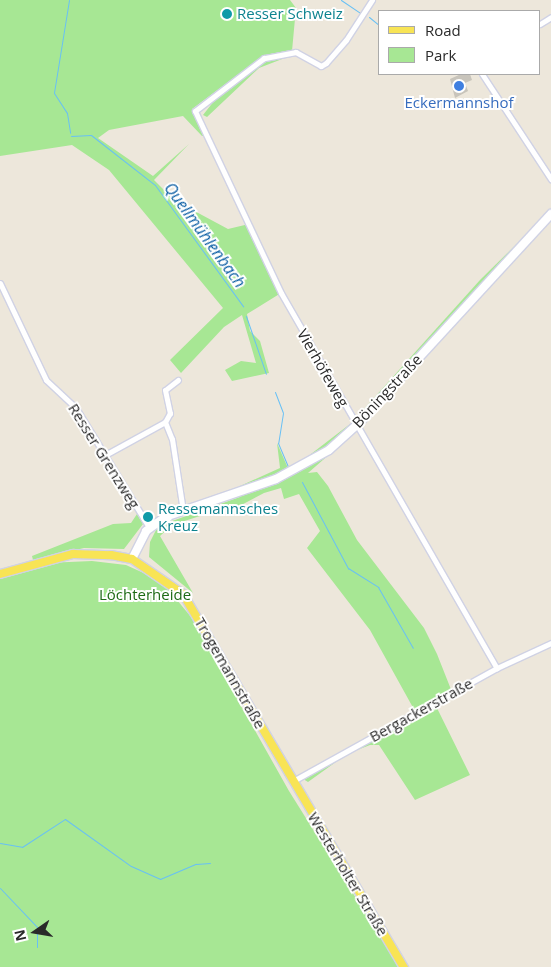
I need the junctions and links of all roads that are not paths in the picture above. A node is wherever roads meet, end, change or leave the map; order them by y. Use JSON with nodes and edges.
{"nodes":[{"id":1,"x":372,"y":0,"type":"edge"},
{"id":2,"x":483,"y":75,"type":"edge"},
{"id":3,"x":551,"y":179,"type":"edge"},
{"id":4,"x":551,"y":214,"type":"edge"},
{"id":5,"x":0,"y":283,"type":"edge"},
{"id":6,"x":178,"y":380,"type":"dead end"},
{"id":7,"x":165,"y":422,"type":"junction"},
{"id":8,"x":357,"y":426,"type":"junction"},
{"id":9,"x":105,"y":455,"type":"junction"},
{"id":10,"x":183,"y":511,"type":"junction"},
{"id":11,"x":150,"y":526,"type":"junction"},
{"id":12,"x":132,"y":559,"type":"junction"},
{"id":13,"x":0,"y":574,"type":"edge"},
{"id":14,"x":551,"y":643,"type":"edge"},
{"id":15,"x":497,"y":668,"type":"junction"},
{"id":16,"x":293,"y":781,"type":"junction"},
{"id":17,"x":404,"y":967,"type":"edge"}],
"edges":[{"from":1,"to":8,"type":"street","name":"Vierhöfeweg"},
{"from":2,"to":3,"type":"street"},
{"from":4,"to":8,"type":"main road","name":"Böningstraße"},
{"from":5,"to":9,"type":"street","name":"Resser Grenzweg"},
{"from":6,"to":7,"type":"street"},
{"from":7,"to":9,"type":"street"},
{"from":7,"to":10,"type":"street"},
{"from":8,"to":10,"type":"main road","name":"Böningstraße"},
{"from":8,"to":15,"type":"street","name":"Vierhöfeweg"},
{"from":9,"to":11,"type":"street","name":"Resser Grenzweg"},
{"from":10,"to":11,"type":"main road","name":"Böningstraße"},
{"from":11,"to":12,"type":"main road"},
{"from":12,"to":13,"type":"main road"},
{"from":12,"to":16,"type":"main road","name":"Trogemannstraße"},
{"from":14,"to":15,"type":"street","name":"Bergackerstraße"},
{"from":15,"to":16,"type":"street","name":"Bergackerstraße"},
{"from":16,"to":17,"type":"main road","name":"Westerholter Straße"}]}
